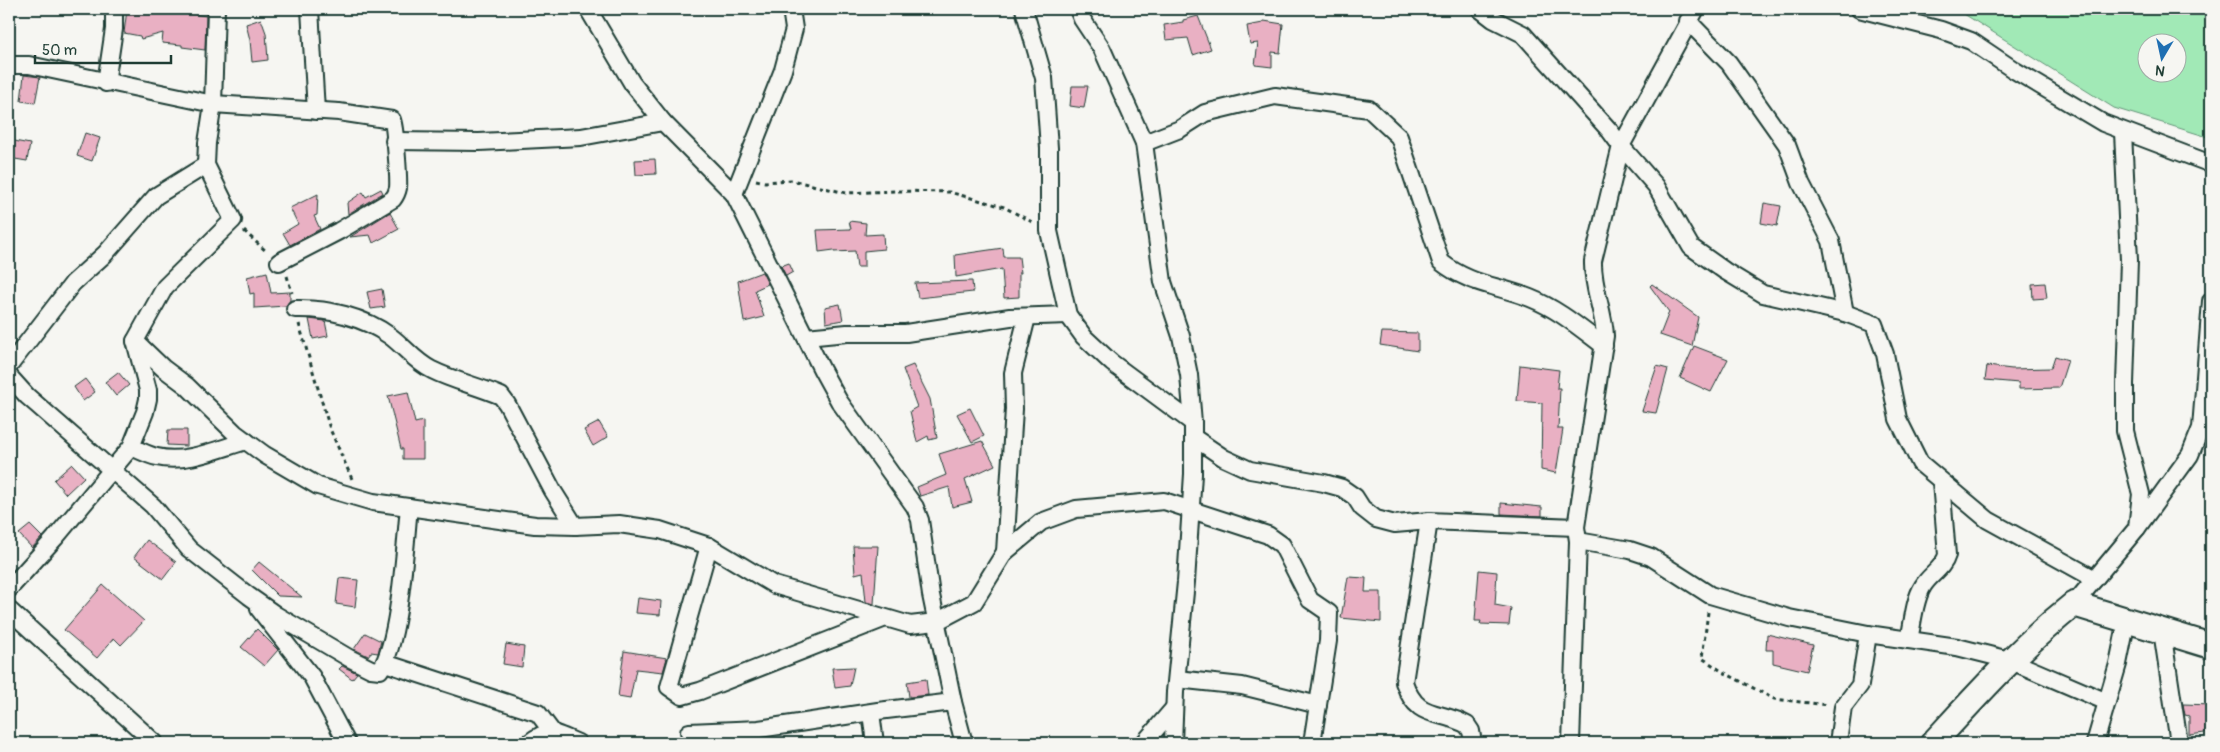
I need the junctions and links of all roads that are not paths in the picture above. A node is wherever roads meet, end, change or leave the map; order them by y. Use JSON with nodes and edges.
{"nodes":[{"id":1,"x":114,"y":9,"type":"edge"},
{"id":2,"x":216,"y":9,"type":"edge"},
{"id":3,"x":310,"y":9,"type":"edge"},
{"id":4,"x":588,"y":9,"type":"edge"},
{"id":5,"x":791,"y":9,"type":"edge"},
{"id":6,"x":1024,"y":9,"type":"edge"},
{"id":7,"x":1078,"y":9,"type":"edge"},
{"id":8,"x":1480,"y":9,"type":"edge"},
{"id":9,"x":1859,"y":9,"type":"edge"},
{"id":10,"x":1692,"y":15,"type":"edge"},
{"id":11,"x":9,"y":65,"type":"edge"},
{"id":12,"x":106,"y":82,"type":"junction"},
{"id":13,"x":213,"y":104,"type":"junction"},
{"id":14,"x":316,"y":111,"type":"junction"},
{"id":15,"x":663,"y":122,"type":"junction"},
{"id":16,"x":2124,"y":132,"type":"junction"},
{"id":17,"x":394,"y":141,"type":"junction"},
{"id":18,"x":1144,"y":143,"type":"junction"},
{"id":19,"x":1621,"y":146,"type":"junction"},
{"id":20,"x":2211,"y":164,"type":"edge"},
{"id":21,"x":206,"y":165,"type":"junction"},
{"id":22,"x":734,"y":194,"type":"junction"},
{"id":23,"x":279,"y":262,"type":"road end"},
{"id":24,"x":2211,"y":301,"type":"edge"},
{"id":25,"x":295,"y":309,"type":"road end"},
{"id":26,"x":1846,"y":313,"type":"junction"},
{"id":27,"x":1068,"y":314,"type":"junction"},
{"id":28,"x":1027,"y":317,"type":"junction"},
{"id":29,"x":806,"y":337,"type":"junction"},
{"id":30,"x":135,"y":341,"type":"junction"},
{"id":31,"x":1604,"y":346,"type":"junction"},
{"id":32,"x":9,"y":366,"type":"edge"},
{"id":33,"x":9,"y":376,"type":"edge"},
{"id":34,"x":1193,"y":430,"type":"junction"},
{"id":35,"x":246,"y":441,"type":"junction"},
{"id":36,"x":131,"y":447,"type":"junction"},
{"id":37,"x":113,"y":469,"type":"junction"},
{"id":38,"x":1941,"y":482,"type":"junction"},
{"id":39,"x":409,"y":507,"type":"junction"},
{"id":40,"x":1191,"y":510,"type":"junction"},
{"id":41,"x":1430,"y":521,"type":"junction"},
{"id":42,"x":574,"y":526,"type":"junction"},
{"id":43,"x":2137,"y":528,"type":"junction"},
{"id":44,"x":1577,"y":534,"type":"junction"},
{"id":45,"x":709,"y":546,"type":"junction"},
{"id":46,"x":1005,"y":552,"type":"junction"},
{"id":47,"x":2095,"y":579,"type":"junction"},
{"id":48,"x":9,"y":589,"type":"edge"},
{"id":49,"x":249,"y":596,"type":"junction"},
{"id":50,"x":2074,"y":604,"type":"junction"},
{"id":51,"x":9,"y":610,"type":"edge"},
{"id":52,"x":882,"y":619,"type":"junction"},
{"id":53,"x":2127,"y":620,"type":"junction"},
{"id":54,"x":936,"y":622,"type":"junction"},
{"id":55,"x":2162,"y":631,"type":"junction"},
{"id":56,"x":1868,"y":634,"type":"junction"},
{"id":57,"x":1909,"y":640,"type":"junction"},
{"id":58,"x":2211,"y":646,"type":"edge"},
{"id":59,"x":2009,"y":660,"type":"junction"},
{"id":60,"x":385,"y":663,"type":"junction"},
{"id":61,"x":1177,"y":679,"type":"junction"},
{"id":62,"x":953,"y":702,"type":"junction"},
{"id":63,"x":2107,"y":702,"type":"junction"},
{"id":64,"x":1318,"y":705,"type":"junction"},
{"id":65,"x":1174,"y":708,"type":"junction"},
{"id":66,"x":871,"y":713,"type":"junction"},
{"id":67,"x":689,"y":732,"type":"dead end"},
{"id":68,"x":553,"y":733,"type":"junction"},
{"id":69,"x":155,"y":743,"type":"edge"},
{"id":70,"x":347,"y":743,"type":"edge"},
{"id":71,"x":529,"y":743,"type":"edge"},
{"id":72,"x":578,"y":743,"type":"edge"},
{"id":73,"x":875,"y":743,"type":"edge"},
{"id":74,"x":964,"y":743,"type":"edge"},
{"id":75,"x":1144,"y":743,"type":"edge"},
{"id":76,"x":1174,"y":743,"type":"edge"},
{"id":77,"x":1312,"y":743,"type":"edge"},
{"id":78,"x":1473,"y":743,"type":"edge"},
{"id":79,"x":1571,"y":743,"type":"edge"},
{"id":80,"x":1838,"y":743,"type":"edge"},
{"id":81,"x":1932,"y":743,"type":"edge"},
{"id":82,"x":2095,"y":743,"type":"edge"},
{"id":83,"x":2179,"y":743,"type":"edge"}],
"edges":[{"from":1,"to":12,"type":"street"},
{"from":2,"to":13,"type":"street"},
{"from":3,"to":14,"type":"street"},
{"from":4,"to":15,"type":"street"},
{"from":5,"to":22,"type":"street"},
{"from":6,"to":27,"type":"street"},
{"from":7,"to":18,"type":"street"},
{"from":8,"to":19,"type":"street"},
{"from":9,"to":16,"type":"street"},
{"from":10,"to":19,"type":"street"},
{"from":10,"to":26,"type":"street"},
{"from":11,"to":12,"type":"street"},
{"from":12,"to":13,"type":"street"},
{"from":13,"to":14,"type":"street"},
{"from":13,"to":21,"type":"street"},
{"from":14,"to":17,"type":"street"},
{"from":15,"to":17,"type":"street"},
{"from":15,"to":22,"type":"street"},
{"from":16,"to":20,"type":"street"},
{"from":16,"to":43,"type":"street"},
{"from":17,"to":23,"type":"street"},
{"from":18,"to":31,"type":"street"},
{"from":18,"to":34,"type":"street"},
{"from":19,"to":26,"type":"street"},
{"from":19,"to":31,"type":"street"},
{"from":21,"to":30,"type":"street"},
{"from":21,"to":32,"type":"street"},
{"from":22,"to":29,"type":"street"},
{"from":24,"to":43,"type":"street"},
{"from":25,"to":42,"type":"street"},
{"from":26,"to":38,"type":"street"},
{"from":27,"to":28,"type":"street"},
{"from":27,"to":34,"type":"street"},
{"from":28,"to":29,"type":"street"},
{"from":28,"to":46,"type":"street"},
{"from":29,"to":54,"type":"street"},
{"from":30,"to":35,"type":"street"},
{"from":30,"to":36,"type":"street"},
{"from":31,"to":44,"type":"street"},
{"from":33,"to":37,"type":"street"},
{"from":34,"to":40,"type":"street"},
{"from":34,"to":41,"type":"street"},
{"from":35,"to":36,"type":"street"},
{"from":35,"to":39,"type":"street"},
{"from":36,"to":37,"type":"street"},
{"from":37,"to":48,"type":"street"},
{"from":37,"to":49,"type":"street"},
{"from":38,"to":47,"type":"street"},
{"from":38,"to":57,"type":"street"},
{"from":39,"to":42,"type":"street"},
{"from":39,"to":60,"type":"street"},
{"from":40,"to":46,"type":"street"},
{"from":40,"to":61,"type":"street"},
{"from":40,"to":64,"type":"street"},
{"from":41,"to":44,"type":"street"},
{"from":41,"to":78,"type":"street"},
{"from":42,"to":45,"type":"street"},
{"from":43,"to":47,"type":"street"},
{"from":44,"to":56,"type":"street"},
{"from":44,"to":79,"type":"street"},
{"from":45,"to":52,"type":"street"},
{"from":45,"to":52,"type":"street"},
{"from":46,"to":54,"type":"street"},
{"from":47,"to":50,"type":"street"},
{"from":49,"to":60,"type":"street"},
{"from":49,"to":70,"type":"street"},
{"from":50,"to":53,"type":"street"},
{"from":50,"to":59,"type":"street"},
{"from":51,"to":69,"type":"street"},
{"from":52,"to":54,"type":"street"},
{"from":53,"to":55,"type":"street"},
{"from":53,"to":63,"type":"street"},
{"from":54,"to":62,"type":"street"},
{"from":55,"to":58,"type":"street"},
{"from":55,"to":83,"type":"street"},
{"from":56,"to":57,"type":"street"},
{"from":56,"to":80,"type":"street"},
{"from":57,"to":59,"type":"street"},
{"from":59,"to":63,"type":"street"},
{"from":59,"to":81,"type":"street"},
{"from":60,"to":68,"type":"street"},
{"from":61,"to":64,"type":"street"},
{"from":61,"to":65,"type":"street"},
{"from":62,"to":66,"type":"street"},
{"from":62,"to":74,"type":"street"},
{"from":63,"to":82,"type":"street"},
{"from":64,"to":77,"type":"street"},
{"from":65,"to":75,"type":"street"},
{"from":65,"to":76,"type":"street"},
{"from":66,"to":67,"type":"street"},
{"from":66,"to":73,"type":"street"},
{"from":68,"to":71,"type":"street"},
{"from":68,"to":72,"type":"street"}]}
